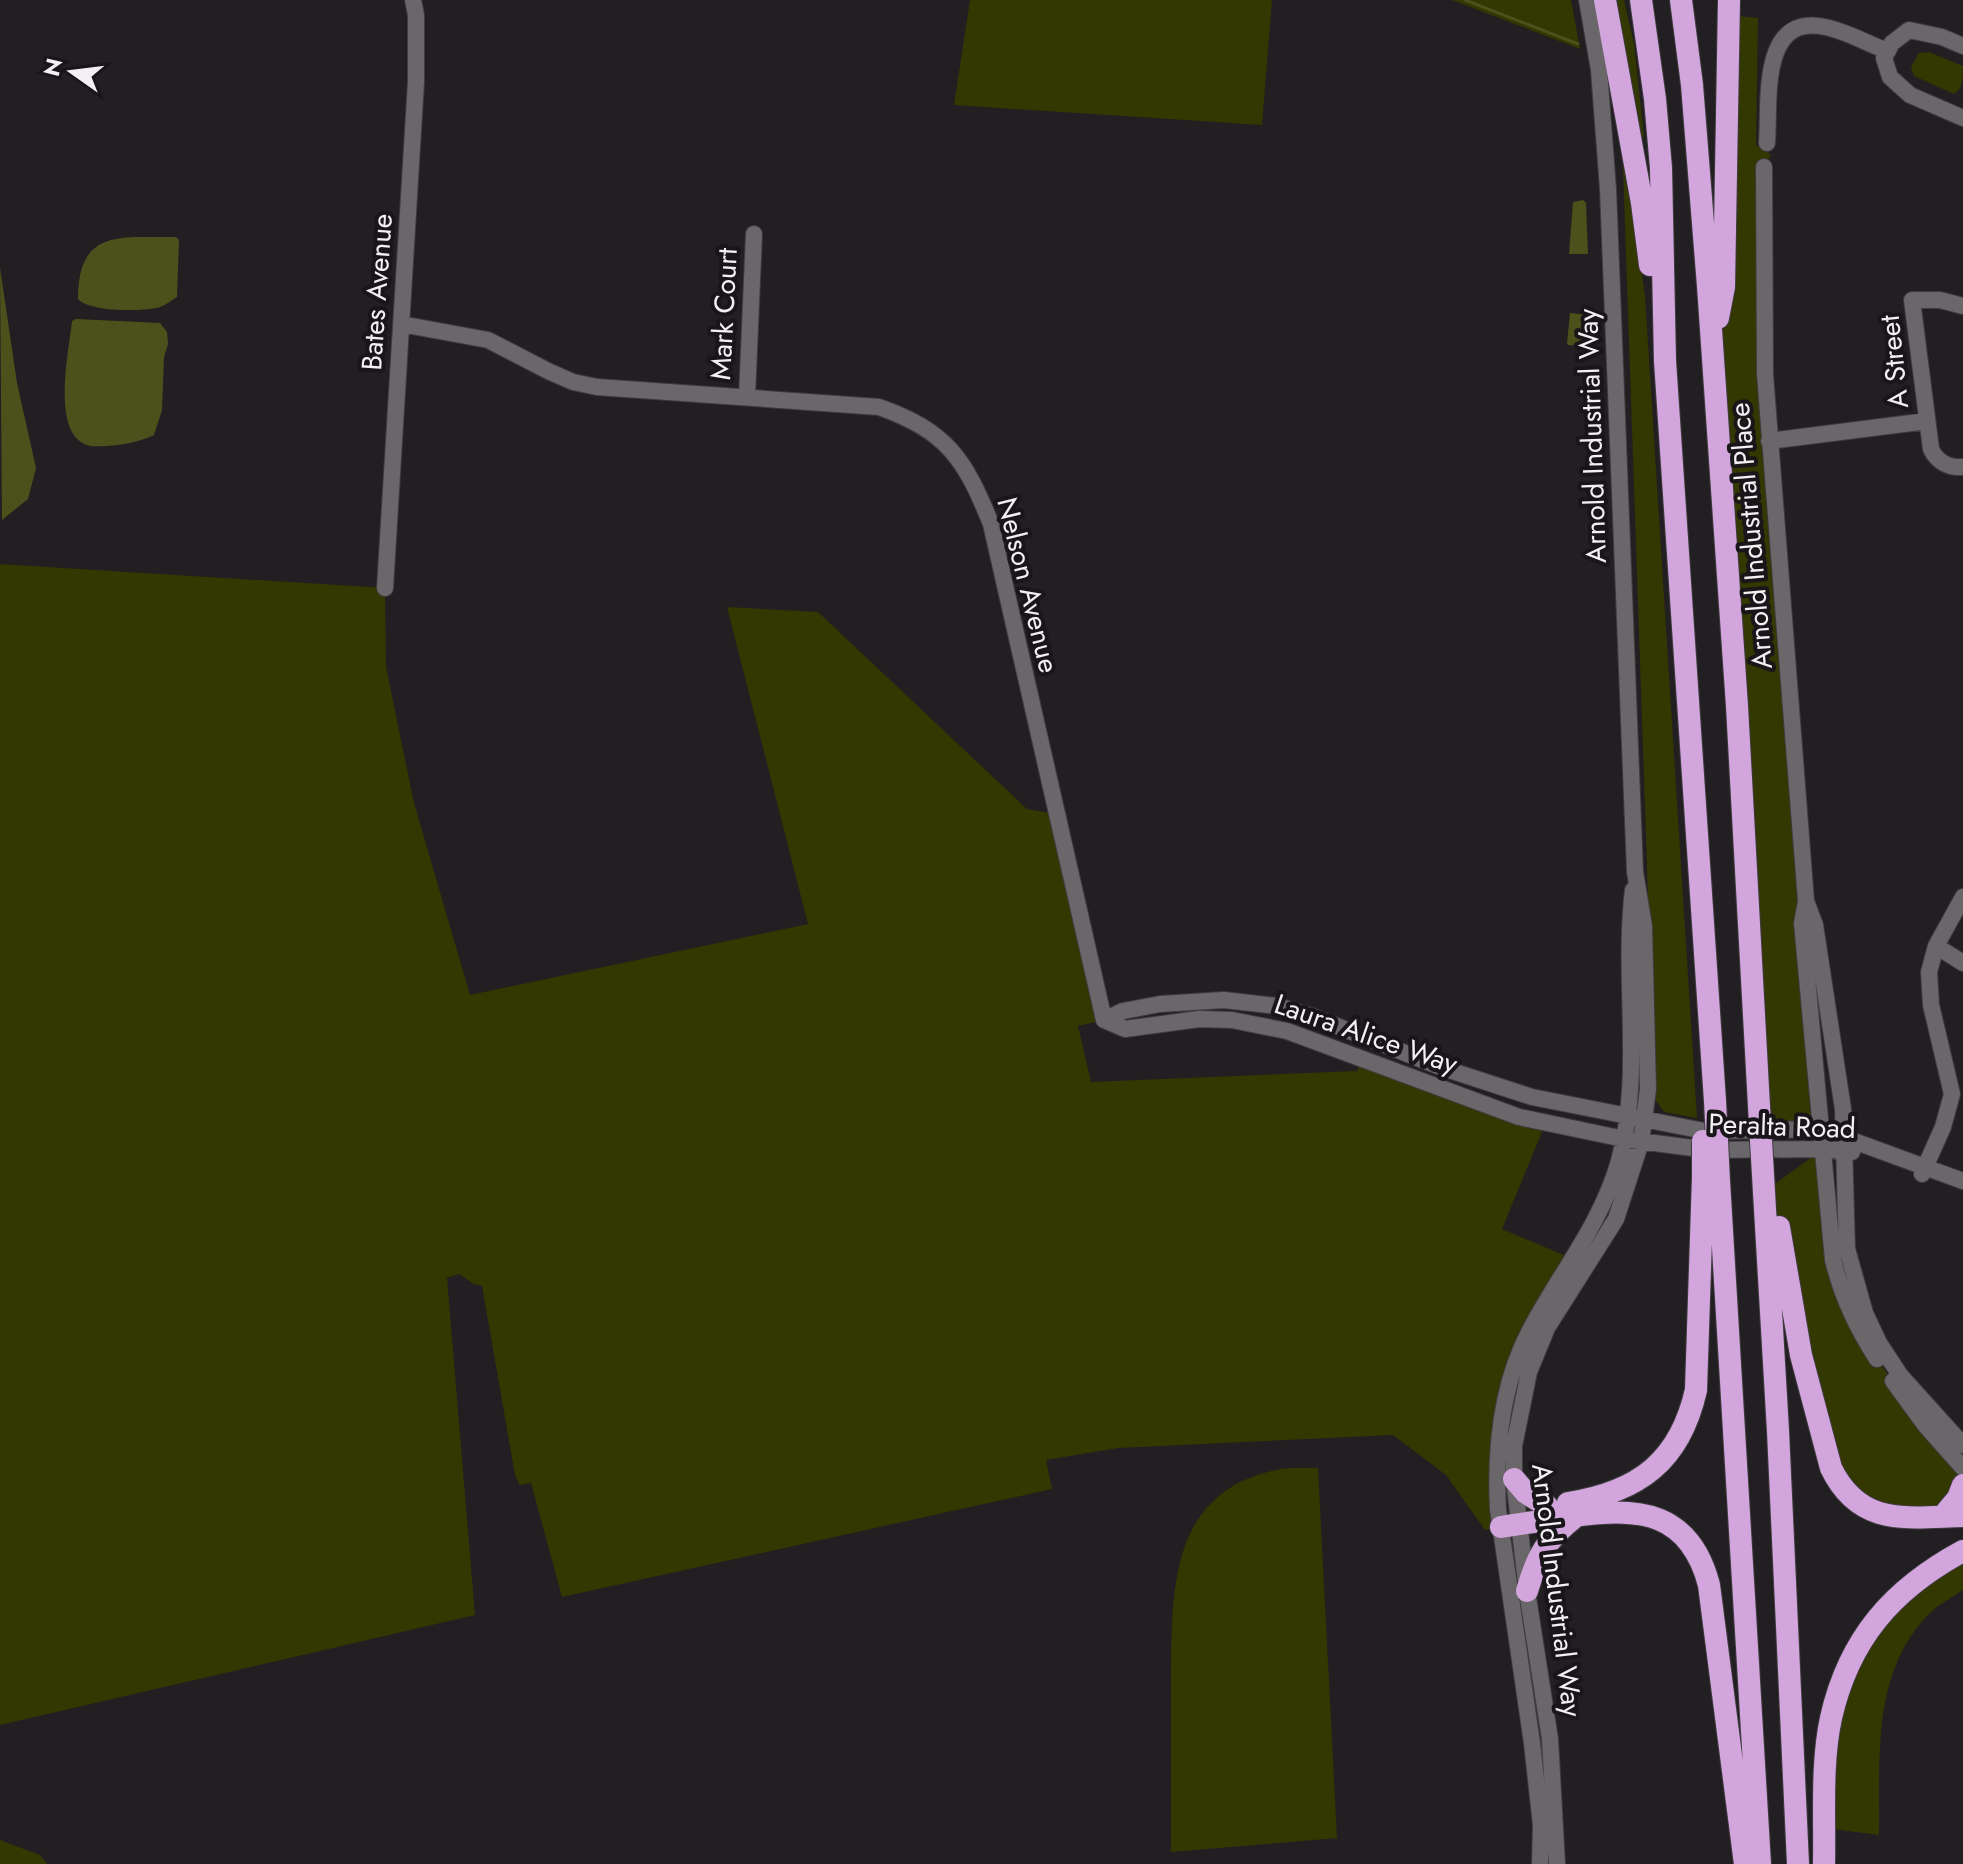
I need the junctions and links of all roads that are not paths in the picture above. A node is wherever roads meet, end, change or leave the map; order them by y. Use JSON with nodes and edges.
{"nodes":[{"id":1,"x":413,"y":0,"type":"edge"},
{"id":2,"x":1587,"y":0,"type":"edge"},
{"id":3,"x":1605,"y":0,"type":"edge"},
{"id":4,"x":1641,"y":0,"type":"edge"},
{"id":5,"x":1681,"y":0,"type":"edge"},
{"id":6,"x":1729,"y":8,"type":"edge"},
{"id":7,"x":1963,"y":46,"type":"edge"},
{"id":8,"x":1888,"y":51,"type":"junction"},
{"id":9,"x":1963,"y":118,"type":"edge"},
{"id":10,"x":1767,"y":143,"type":"dead end"},
{"id":11,"x":1764,"y":167,"type":"dead end"},
{"id":12,"x":754,"y":234,"type":"dead end"},
{"id":13,"x":1963,"y":306,"type":"edge"},
{"id":14,"x":401,"y":324,"type":"junction"},
{"id":15,"x":1712,"y":346,"type":"junction"},
{"id":16,"x":1665,"y":361,"type":"junction"},
{"id":17,"x":747,"y":397,"type":"junction"},
{"id":18,"x":1927,"y":421,"type":"junction"},
{"id":19,"x":1769,"y":441,"type":"junction"},
{"id":20,"x":1963,"y":467,"type":"edge"},
{"id":21,"x":385,"y":588,"type":"dead end"},
{"id":22,"x":1635,"y":872,"type":"junction"},
{"id":23,"x":1963,"y":897,"type":"edge"},
{"id":24,"x":1806,"y":901,"type":"junction"},
{"id":25,"x":1936,"y":946,"type":"junction"},
{"id":26,"x":1963,"y":963,"type":"edge"},
{"id":27,"x":1104,"y":1020,"type":"junction"},
{"id":28,"x":1628,"y":1114,"type":"junction"},
{"id":29,"x":1646,"y":1118,"type":"junction"},
{"id":30,"x":1821,"y":1129,"type":"junction"},
{"id":31,"x":1633,"y":1141,"type":"junction"},
{"id":32,"x":1843,"y":1144,"type":"junction"},
{"id":33,"x":1823,"y":1149,"type":"junction"},
{"id":34,"x":1924,"y":1170,"type":"junction"},
{"id":35,"x":1711,"y":1179,"type":"junction"},
{"id":36,"x":1963,"y":1181,"type":"edge"},
{"id":37,"x":1963,"y":1190,"type":"edge"},
{"id":38,"x":1770,"y":1193,"type":"junction"},
{"id":39,"x":1963,"y":1445,"type":"edge"},
{"id":40,"x":1963,"y":1468,"type":"edge"},
{"id":41,"x":1514,"y":1479,"type":"junction"},
{"id":42,"x":1963,"y":1485,"type":"edge"},
{"id":43,"x":1547,"y":1506,"type":"junction"},
{"id":44,"x":1576,"y":1516,"type":"junction"},
{"id":45,"x":1953,"y":1516,"type":"edge"},
{"id":46,"x":1512,"y":1522,"type":"junction"},
{"id":47,"x":1963,"y":1551,"type":"edge"},
{"id":48,"x":1527,"y":1591,"type":"junction"},
{"id":49,"x":1748,"y":1814,"type":"junction"},
{"id":50,"x":1540,"y":1864,"type":"edge"},
{"id":51,"x":1557,"y":1864,"type":"edge"},
{"id":52,"x":1745,"y":1864,"type":"edge"},
{"id":53,"x":1760,"y":1864,"type":"edge"},
{"id":54,"x":1798,"y":1864,"type":"edge"},
{"id":55,"x":1824,"y":1864,"type":"edge"}],
"edges":[{"from":1,"to":14,"type":"street","name":"Bates Avenue"},
{"from":2,"to":22,"type":"street","name":"Arnold Industrial Way"},
{"from":3,"to":16,"type":"highway"},
{"from":4,"to":16,"type":"highway"},
{"from":5,"to":15,"type":"highway"},
{"from":6,"to":15,"type":"highway"},
{"from":7,"to":8,"type":"street"},
{"from":8,"to":9,"type":"street"},
{"from":8,"to":10,"type":"street"},
{"from":11,"to":19,"type":"street","name":"Arnold Industrial Place"},
{"from":12,"to":17,"type":"street","name":"Mark Court"},
{"from":13,"to":18,"type":"street","name":"A Street"},
{"from":14,"to":17,"type":"street","name":"Nelson Avenue"},
{"from":14,"to":21,"type":"street","name":"Bates Avenue"},
{"from":15,"to":38,"type":"highway","bridge":true},
{"from":16,"to":35,"type":"highway","bridge":true},
{"from":17,"to":27,"type":"street","name":"Nelson Avenue"},
{"from":18,"to":19,"type":"street","name":"A Street"},
{"from":18,"to":20,"type":"street","name":"A Street"},
{"from":19,"to":24,"type":"street","name":"Arnold Industrial Place"},
{"from":22,"to":28,"type":"street","name":"Arnold Industrial Way"},
{"from":22,"to":29,"type":"street","name":"Arnold Industrial Way"},
{"from":23,"to":25,"type":"street"},
{"from":24,"to":30,"type":"street","name":"Arnold Industrial Place"},
{"from":24,"to":32,"type":"street","name":"Arnold Industrial Place"},
{"from":25,"to":26,"type":"street"},
{"from":25,"to":34,"type":"street"},
{"from":27,"to":28,"type":"street","name":"Laura Alice Way"},
{"from":27,"to":31,"type":"street","name":"Laura Alice Way"},
{"from":28,"to":29,"type":"street","name":"Laura Alice Way"},
{"from":28,"to":31,"type":"street","name":"Arnold Industrial Way"},
{"from":29,"to":30,"type":"street","name":"Peralta Road"},
{"from":29,"to":31,"type":"street","name":"Arnold Industrial Way"},
{"from":30,"to":32,"type":"street","name":"Peralta Road"},
{"from":30,"to":33,"type":"street","name":"Arnold Industrial Place"},
{"from":31,"to":33,"type":"street","name":"Peralta Road"},
{"from":31,"to":41,"type":"street","name":"Arnold Industrial Way"},
{"from":31,"to":46,"type":"street","name":"Arnold Industrial Way"},
{"from":32,"to":33,"type":"street","name":"Peralta Road"},
{"from":32,"to":34,"type":"street","name":"Peralta Road"},
{"from":32,"to":39,"type":"street","name":"Arnold Industrial Place"},
{"from":33,"to":40,"type":"street","name":"Arnold Industrial Place"},
{"from":34,"to":36,"type":"street","name":"Peralta Road"},
{"from":34,"to":37,"type":"street","name":"Peralta Road"},
{"from":35,"to":43,"type":"highway"},
{"from":35,"to":49,"type":"highway"},
{"from":38,"to":45,"type":"highway"},
{"from":38,"to":54,"type":"highway"},
{"from":41,"to":43,"type":"highway"},
{"from":41,"to":46,"type":"street","name":"Arnold Industrial Way"},
{"from":42,"to":45,"type":"highway"},
{"from":43,"to":46,"type":"highway"},
{"from":44,"to":46,"type":"highway"},
{"from":44,"to":48,"type":"highway"},
{"from":44,"to":49,"type":"highway"},
{"from":46,"to":48,"type":"street","name":"Arnold Industrial Way"},
{"from":46,"to":50,"type":"street","name":"Arnold Industrial Way"},
{"from":47,"to":55,"type":"highway"},
{"from":48,"to":51,"type":"street","name":"Arnold Industrial Way"},
{"from":49,"to":52,"type":"highway"},
{"from":49,"to":53,"type":"highway"}]}
